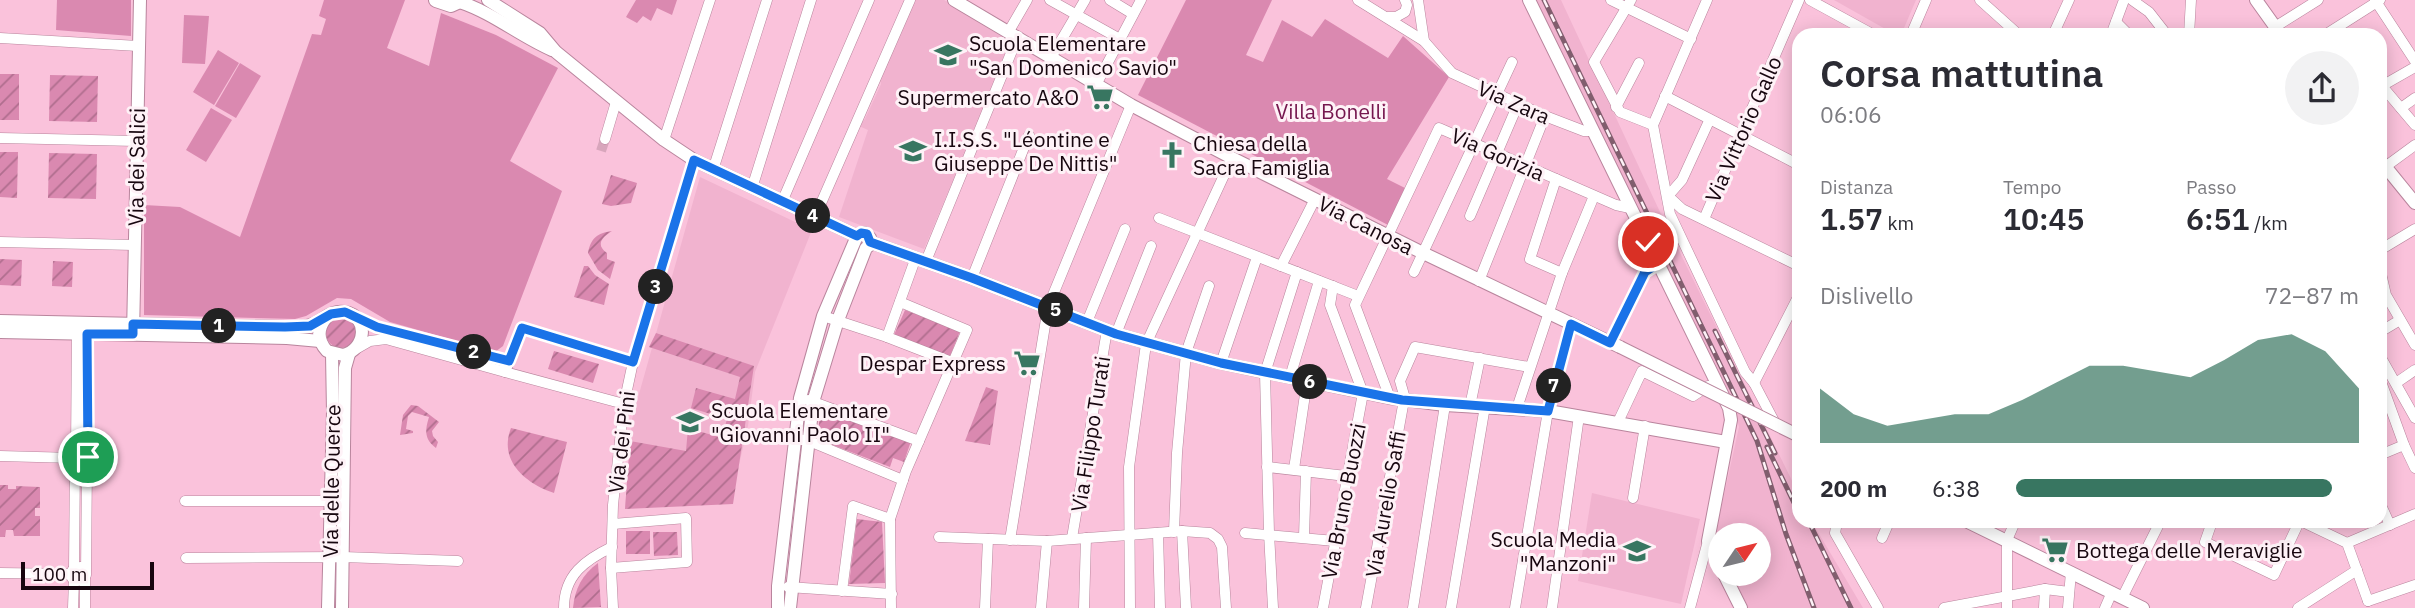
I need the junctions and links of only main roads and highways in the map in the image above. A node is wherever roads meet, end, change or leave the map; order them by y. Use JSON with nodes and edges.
{"nodes":[{"id":1,"x":436,"y":0,"type":"edge"},
{"id":2,"x":461,"y":1,"type":"edge"}],
"edges":[{"from":1,"to":2,"type":"main road"}]}
